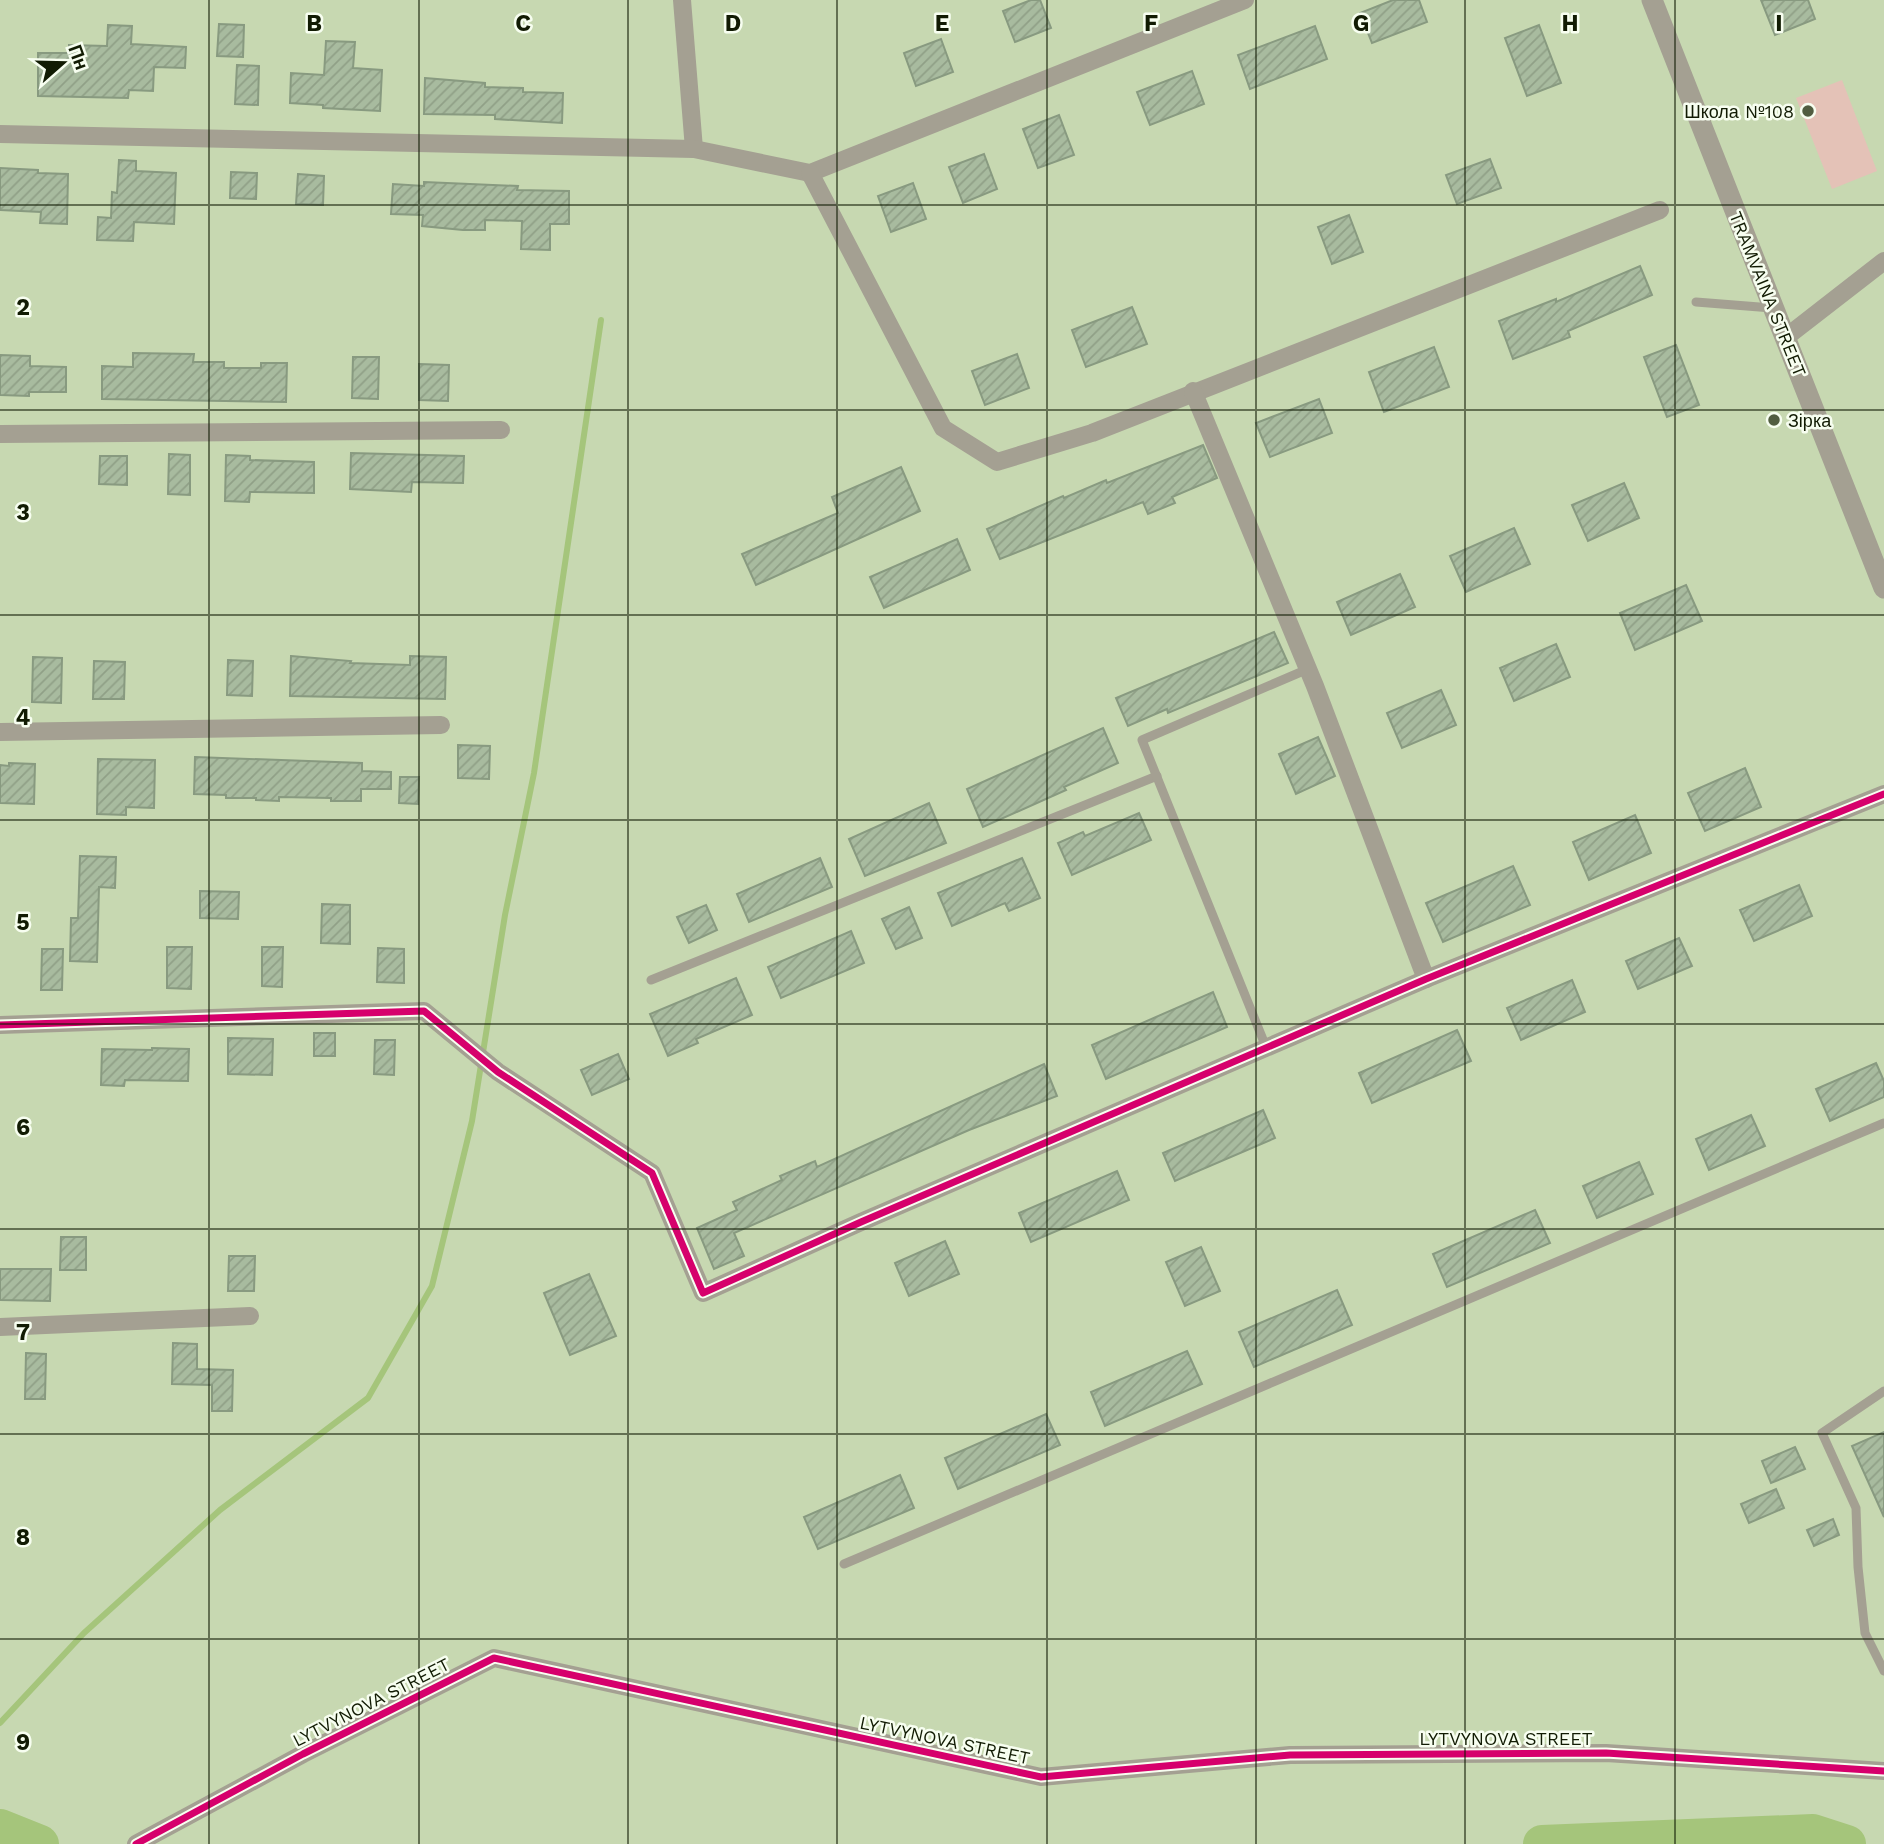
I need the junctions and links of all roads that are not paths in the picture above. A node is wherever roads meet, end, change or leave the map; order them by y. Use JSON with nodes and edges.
{"nodes":[{"id":1,"x":682,"y":0,"type":"edge"},
{"id":2,"x":1245,"y":0,"type":"edge"},
{"id":3,"x":1652,"y":0,"type":"edge"},
{"id":4,"x":1210,"y":6,"type":"edge"},
{"id":5,"x":0,"y":134,"type":"edge"},
{"id":6,"x":694,"y":149,"type":"junction"},
{"id":7,"x":810,"y":173,"type":"junction"},
{"id":8,"x":1660,"y":210,"type":"dead end"},
{"id":9,"x":1884,"y":261,"type":"edge"},
{"id":10,"x":1696,"y":302,"type":"dead end"},
{"id":11,"x":1774,"y":308,"type":"junction"},
{"id":12,"x":1786,"y":338,"type":"junction"},
{"id":13,"x":1193,"y":391,"type":"junction"},
{"id":14,"x":501,"y":430,"type":"dead end"},
{"id":15,"x":0,"y":433,"type":"edge"},
{"id":16,"x":1884,"y":588,"type":"edge"},
{"id":17,"x":1308,"y":668,"type":"junction"},
{"id":18,"x":441,"y":725,"type":"dead end"},
{"id":19,"x":0,"y":732,"type":"edge"},
{"id":20,"x":1157,"y":776,"type":"junction"},
{"id":21,"x":1884,"y":794,"type":"edge"},
{"id":22,"x":1426,"y":979,"type":"junction"},
{"id":23,"x":651,"y":980,"type":"dead end"},
{"id":24,"x":0,"y":1026,"type":"edge"},
{"id":25,"x":1266,"y":1047,"type":"junction"},
{"id":26,"x":1884,"y":1123,"type":"edge"},
{"id":27,"x":250,"y":1316,"type":"dead end"},
{"id":28,"x":0,"y":1327,"type":"edge"},
{"id":29,"x":1884,"y":1391,"type":"edge"},
{"id":30,"x":844,"y":1564,"type":"dead end"},
{"id":31,"x":1884,"y":1671,"type":"edge"},
{"id":32,"x":1884,"y":1771,"type":"edge"},
{"id":33,"x":136,"y":1844,"type":"edge"}],
"edges":[{"from":1,"to":6,"type":"street"},
{"from":2,"to":4,"type":"street"},
{"from":3,"to":11,"type":"street","name":"TRAMVAINA STREET"},
{"from":4,"to":7,"type":"street"},
{"from":5,"to":6,"type":"street"},
{"from":6,"to":7,"type":"street"},
{"from":7,"to":13,"type":"street"},
{"from":8,"to":13,"type":"street"},
{"from":9,"to":12,"type":"street"},
{"from":10,"to":11,"type":"lane"},
{"from":11,"to":12,"type":"street","name":"TRAMVAINA STREET"},
{"from":12,"to":16,"type":"street","name":"TRAMVAINA STREET"},
{"from":13,"to":17,"type":"street"},
{"from":14,"to":15,"type":"street"},
{"from":17,"to":20,"type":"lane"},
{"from":17,"to":22,"type":"street"},
{"from":18,"to":19,"type":"street"},
{"from":20,"to":23,"type":"lane"},
{"from":20,"to":25,"type":"lane"},
{"from":21,"to":22,"type":"street"},
{"from":22,"to":25,"type":"street"},
{"from":24,"to":25,"type":"street"},
{"from":26,"to":30,"type":"lane"},
{"from":27,"to":28,"type":"street"},
{"from":29,"to":31,"type":"lane"},
{"from":32,"to":33,"type":"street","name":"LYTVYNOVA STREET"}]}
